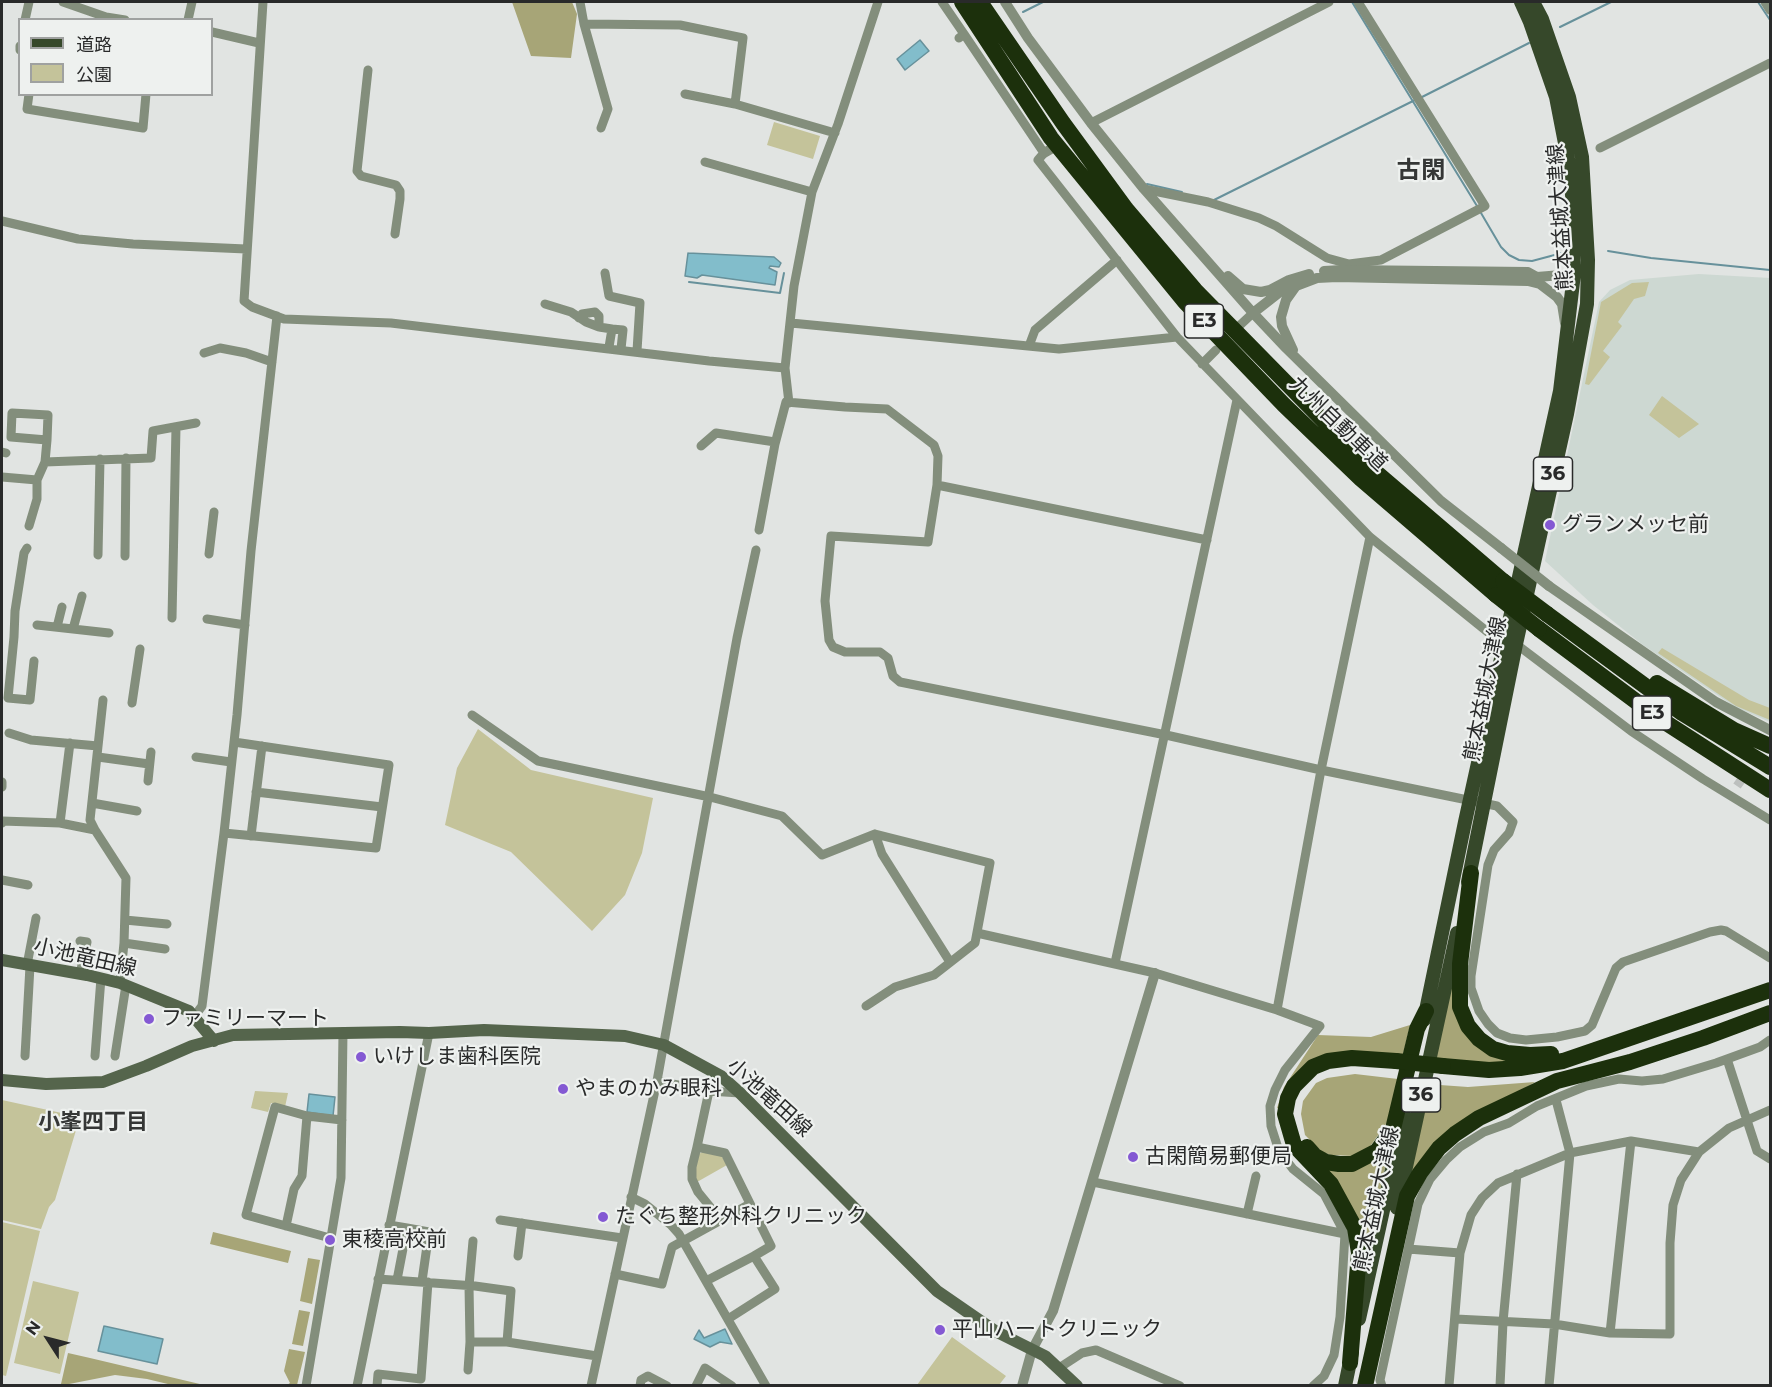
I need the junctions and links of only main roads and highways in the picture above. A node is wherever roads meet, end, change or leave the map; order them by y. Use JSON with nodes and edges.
{"nodes":[{"id":1,"x":962,"y":2,"type":"edge"},
{"id":2,"x":980,"y":2,"type":"edge"},
{"id":3,"x":1521,"y":2,"type":"edge"},
{"id":4,"x":1533,"y":2,"type":"edge"},
{"id":5,"x":1500,"y":588,"type":"junction"},
{"id":6,"x":1543,"y":622,"type":"junction"},
{"id":7,"x":1510,"y":645,"type":"junction"},
{"id":8,"x":1770,"y":746,"type":"edge"},
{"id":9,"x":1770,"y":767,"type":"edge"},
{"id":10,"x":1770,"y":790,"type":"edge"},
{"id":11,"x":1477,"y":803,"type":"junction"},
{"id":12,"x":1471,"y":873,"type":"junction"},
{"id":13,"x":2,"y":960,"type":"edge"},
{"id":14,"x":1768,"y":990,"type":"edge"},
{"id":15,"x":1426,"y":1011,"type":"junction"},
{"id":16,"x":1770,"y":1013,"type":"edge"},
{"id":17,"x":214,"y":1041,"type":"junction"},
{"id":18,"x":1623,"y":1041,"type":"junction"},
{"id":19,"x":1630,"y":1062,"type":"junction"},
{"id":20,"x":1394,"y":1066,"type":"junction"},
{"id":21,"x":1441,"y":1072,"type":"junction"},
{"id":22,"x":2,"y":1080,"type":"edge"},
{"id":23,"x":1350,"y":1363,"type":"junction"},
{"id":24,"x":1077,"y":1386,"type":"edge"},
{"id":25,"x":1345,"y":1386,"type":"edge"},
{"id":26,"x":1358,"y":1386,"type":"edge"},
{"id":27,"x":1365,"y":1386,"type":"edge"}],
"edges":[{"from":1,"to":5,"type":"highway","name":"九州自動車道","number":"E3"},
{"from":2,"to":5,"type":"highway","name":"九州自動車道","number":"E3"},
{"from":3,"to":7,"type":"main road","name":"熊本益城大津線","number":"36"},
{"from":4,"to":7,"type":"main road","name":"熊本益城大津線","number":"36"},
{"from":5,"to":6,"type":"highway","name":"九州自動車道","number":"E3","bridge":true},
{"from":6,"to":8,"type":"highway"},
{"from":6,"to":9,"type":"highway","name":"九州自動車道","number":"E3"},
{"from":6,"to":10,"type":"highway","name":"九州自動車道","number":"E3"},
{"from":7,"to":11,"type":"main road","name":"熊本益城大津線","number":"36"},
{"from":11,"to":12,"type":"main road","name":"熊本益城大津線","number":"36"},
{"from":11,"to":15,"type":"main road","name":"熊本益城大津線","number":"36"},
{"from":12,"to":18,"type":"highway"},
{"from":12,"to":26,"type":"main road","name":"熊本益城大津線","number":"36"},
{"from":13,"to":17,"type":"main road","name":"小池竜田線"},
{"from":14,"to":18,"type":"highway"},
{"from":15,"to":20,"type":"highway"},
{"from":15,"to":23,"type":"main road","name":"熊本益城大津線","number":"36"},
{"from":16,"to":19,"type":"highway"},
{"from":17,"to":22,"type":"main road","name":"小池竜田線"},
{"from":17,"to":24,"type":"main road","name":"小池竜田線"},
{"from":18,"to":21,"type":"highway"},
{"from":19,"to":21,"type":"highway"},
{"from":19,"to":27,"type":"highway"},
{"from":20,"to":21,"type":"highway","bridge":true},
{"from":20,"to":23,"type":"highway"},
{"from":23,"to":25,"type":"main road","name":"熊本益城大津線","number":"36"}]}
